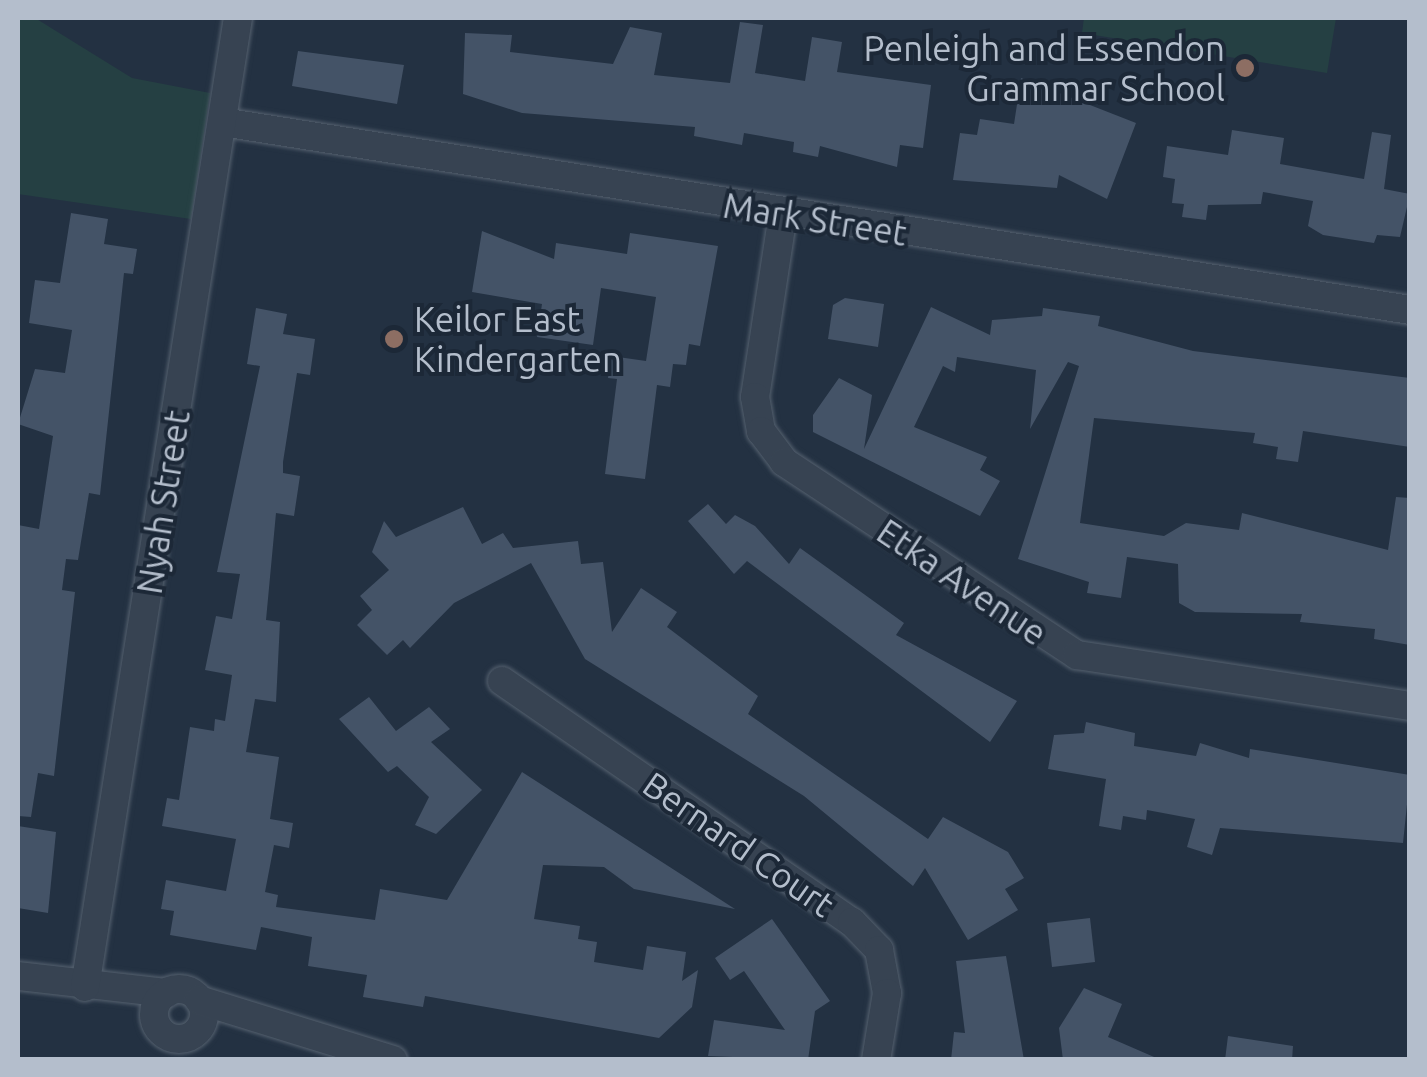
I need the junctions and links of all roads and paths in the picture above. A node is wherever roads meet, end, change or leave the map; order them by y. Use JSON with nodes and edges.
{"nodes":[{"id":1,"x":238,"y":18,"type":"edge"},
{"id":2,"x":222,"y":122,"type":"junction"},
{"id":3,"x":782,"y":214,"type":"junction"},
{"id":4,"x":1410,"y":310,"type":"edge"},
{"id":5,"x":502,"y":681,"type":"dead end"},
{"id":6,"x":1410,"y":706,"type":"edge"},
{"id":7,"x":18,"y":976,"type":"edge"},
{"id":8,"x":85,"y":987,"type":"junction"},
{"id":9,"x":167,"y":993,"type":"junction"},
{"id":10,"x":199,"y":1000,"type":"junction"},
{"id":11,"x":157,"y":1025,"type":"junction"},
{"id":12,"x":288,"y":1032,"type":"junction"},
{"id":13,"x":186,"y":1043,"type":"edge"},
{"id":14,"x":158,"y":1060,"type":"edge"},
{"id":15,"x":393,"y":1060,"type":"edge"},
{"id":16,"x":876,"y":1060,"type":"edge"}],
"edges":[{"from":1,"to":2,"type":"street","name":"Nyah Street"},
{"from":2,"to":3,"type":"street","name":"Mark Street"},
{"from":2,"to":8,"type":"street","name":"Nyah Street"},
{"from":3,"to":4,"type":"street","name":"Mark Street"},
{"from":3,"to":6,"type":"street","name":"Etka Avenue"},
{"from":5,"to":16,"type":"street","name":"Bernard Court"},
{"from":7,"to":8,"type":"street"},
{"from":8,"to":9,"type":"street"},
{"from":8,"to":11,"type":"street"},
{"from":9,"to":10,"type":"street"},
{"from":9,"to":11,"type":"street"},
{"from":10,"to":12,"type":"street"},
{"from":10,"to":13,"type":"street"},
{"from":11,"to":13,"type":"street"},
{"from":11,"to":14,"type":"street"},
{"from":12,"to":13,"type":"street"},
{"from":12,"to":15,"type":"street"}]}
